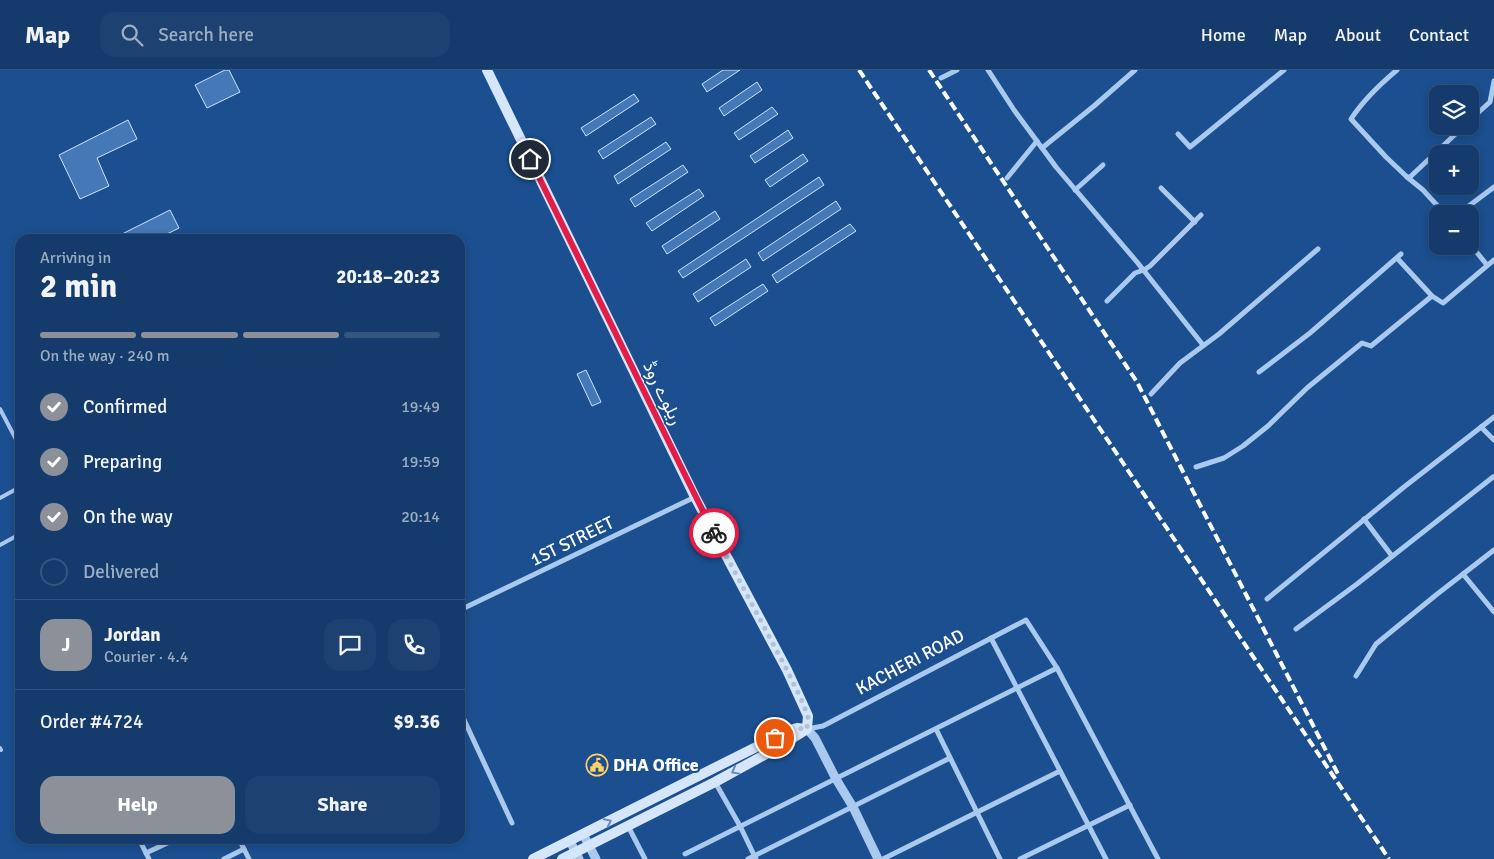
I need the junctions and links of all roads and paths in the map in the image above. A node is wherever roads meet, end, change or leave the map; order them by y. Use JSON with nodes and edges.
{"nodes":[{"id":1,"x":487,"y":70,"type":"edge"},
{"id":2,"x":957,"y":70,"type":"edge"},
{"id":3,"x":988,"y":70,"type":"edge"},
{"id":4,"x":1135,"y":70,"type":"edge"},
{"id":5,"x":1284,"y":70,"type":"edge"},
{"id":6,"x":1397,"y":70,"type":"edge"},
{"id":7,"x":941,"y":78,"type":"dead end"},
{"id":8,"x":1494,"y":80,"type":"edge"},
{"id":9,"x":1479,"y":112,"type":"edge"},
{"id":10,"x":1178,"y":134,"type":"dead end"},
{"id":11,"x":1454,"y":135,"type":"edge"},
{"id":12,"x":1037,"y":141,"type":"junction"},
{"id":13,"x":1042,"y":148,"type":"junction"},
{"id":14,"x":1103,"y":165,"type":"dead end"},
{"id":15,"x":1007,"y":178,"type":"dead end"},
{"id":16,"x":1407,"y":178,"type":"junction"},
{"id":17,"x":1494,"y":187,"type":"edge"},
{"id":18,"x":1161,"y":188,"type":"dead end"},
{"id":19,"x":1075,"y":190,"type":"junction"},
{"id":20,"x":1437,"y":205,"type":"edge"},
{"id":21,"x":1470,"y":205,"type":"edge"},
{"id":22,"x":1201,"y":215,"type":"dead end"},
{"id":23,"x":1195,"y":222,"type":"junction"},
{"id":24,"x":1318,"y":249,"type":"dead end"},
{"id":25,"x":1479,"y":255,"type":"edge"},
{"id":26,"x":1494,"y":260,"type":"edge"},
{"id":27,"x":1487,"y":265,"type":"junction"},
{"id":28,"x":1144,"y":270,"type":"junction"},
{"id":29,"x":1432,"y":296,"type":"junction"},
{"id":30,"x":1107,"y":301,"type":"dead end"},
{"id":31,"x":1203,"y":346,"type":"junction"},
{"id":32,"x":1259,"y":372,"type":"dead end"},
{"id":33,"x":1151,"y":394,"type":"dead end"},
{"id":34,"x":0,"y":409,"type":"edge"},
{"id":35,"x":1494,"y":416,"type":"edge"},
{"id":36,"x":1480,"y":427,"type":"junction"},
{"id":37,"x":15,"y":438,"type":"edge"},
{"id":38,"x":1494,"y":440,"type":"edge"},
{"id":39,"x":1196,"y":467,"type":"dead end"},
{"id":40,"x":1493,"y":477,"type":"edge"},
{"id":41,"x":15,"y":490,"type":"edge"},
{"id":42,"x":695,"y":497,"type":"junction"},
{"id":43,"x":0,"y":498,"type":"edge"},
{"id":44,"x":1364,"y":519,"type":"junction"},
{"id":45,"x":15,"y":536,"type":"edge"},
{"id":46,"x":0,"y":544,"type":"edge"},
{"id":47,"x":1494,"y":550,"type":"edge"},
{"id":48,"x":1392,"y":556,"type":"junction"},
{"id":49,"x":1463,"y":574,"type":"junction"},
{"id":50,"x":1267,"y":599,"type":"dead end"},
{"id":51,"x":465,"y":608,"type":"edge"},
{"id":52,"x":1494,"y":612,"type":"edge"},
{"id":53,"x":1296,"y":630,"type":"dead end"},
{"id":54,"x":991,"y":638,"type":"junction"},
{"id":55,"x":1058,"y":668,"type":"junction"},
{"id":56,"x":1356,"y":676,"type":"dead end"},
{"id":57,"x":1017,"y":688,"type":"junction"},
{"id":58,"x":465,"y":722,"type":"edge"},
{"id":59,"x":807,"y":729,"type":"junction"},
{"id":60,"x":936,"y":729,"type":"junction"},
{"id":61,"x":950,"y":758,"type":"junction"},
{"id":62,"x":1060,"y":771,"type":"junction"},
{"id":63,"x":836,"y":779,"type":"junction"},
{"id":64,"x":715,"y":782,"type":"junction"},
{"id":65,"x":1130,"y":805,"type":"junction"},
{"id":66,"x":853,"y":807,"type":"junction"},
{"id":67,"x":977,"y":812,"type":"junction"},
{"id":68,"x":512,"y":823,"type":"dead end"},
{"id":69,"x":628,"y":825,"type":"junction"},
{"id":70,"x":740,"y":826,"type":"junction"},
{"id":71,"x":1088,"y":826,"type":"junction"},
{"id":72,"x":583,"y":834,"type":"junction"},
{"id":73,"x":570,"y":841,"type":"junction"},
{"id":74,"x":142,"y":844,"type":"edge"},
{"id":75,"x":165,"y":844,"type":"edge"},
{"id":76,"x":242,"y":844,"type":"edge"},
{"id":77,"x":589,"y":846,"type":"junction"},
{"id":78,"x":244,"y":849,"type":"junction"},
{"id":79,"x":146,"y":853,"type":"junction"},
{"id":80,"x":685,"y":854,"type":"dead end"},
{"id":81,"x":578,"y":856,"type":"edge"},
{"id":82,"x":755,"y":857,"type":"edge"},
{"id":83,"x":1156,"y":858,"type":"edge"},
{"id":84,"x":149,"y":859,"type":"edge"},
{"id":85,"x":224,"y":859,"type":"edge"},
{"id":86,"x":249,"y":859,"type":"edge"},
{"id":87,"x":533,"y":859,"type":"edge"},
{"id":88,"x":562,"y":859,"type":"edge"},
{"id":89,"x":596,"y":859,"type":"edge"},
{"id":90,"x":645,"y":859,"type":"edge"},
{"id":91,"x":748,"y":859,"type":"edge"},
{"id":92,"x":878,"y":859,"type":"edge"},
{"id":93,"x":884,"y":859,"type":"edge"},
{"id":94,"x":1000,"y":859,"type":"edge"},
{"id":95,"x":1020,"y":859,"type":"edge"},
{"id":96,"x":1106,"y":859,"type":"edge"}],
"edges":[{"from":1,"to":42,"type":"main road","name":"ریلوے روڈ"},
{"from":2,"to":7,"type":"street"},
{"from":3,"to":12,"type":"street"},
{"from":4,"to":13,"type":"street"},
{"from":5,"to":10,"type":"street"},
{"from":6,"to":16,"type":"street"},
{"from":8,"to":9,"type":"street"},
{"from":11,"to":16,"type":"street"},
{"from":12,"to":13,"type":"street"},
{"from":12,"to":15,"type":"street"},
{"from":13,"to":19,"type":"street"},
{"from":14,"to":19,"type":"street"},
{"from":16,"to":20,"type":"street"},
{"from":17,"to":21,"type":"street"},
{"from":18,"to":23,"type":"street"},
{"from":19,"to":28,"type":"street"},
{"from":22,"to":23,"type":"street"},
{"from":23,"to":28,"type":"street"},
{"from":24,"to":31,"type":"street"},
{"from":25,"to":27,"type":"street"},
{"from":26,"to":27,"type":"street"},
{"from":27,"to":29,"type":"street"},
{"from":28,"to":30,"type":"street"},
{"from":28,"to":31,"type":"street"},
{"from":29,"to":32,"type":"street"},
{"from":29,"to":39,"type":"street"},
{"from":31,"to":33,"type":"street"},
{"from":34,"to":37,"type":"lane"},
{"from":35,"to":36,"type":"street"},
{"from":36,"to":38,"type":"street"},
{"from":36,"to":44,"type":"street"},
{"from":40,"to":48,"type":"street"},
{"from":41,"to":43,"type":"lane"},
{"from":42,"to":51,"type":"street","name":"1ST STREET"},
{"from":42,"to":59,"type":"main road","name":"ریلوے روڈ"},
{"from":44,"to":48,"type":"street"},
{"from":44,"to":50,"type":"street"},
{"from":45,"to":46,"type":"lane"},
{"from":47,"to":49,"type":"street"},
{"from":48,"to":53,"type":"street"},
{"from":49,"to":52,"type":"street"},
{"from":49,"to":56,"type":"street"},
{"from":54,"to":55,"type":"street","name":"KACHERI ROAD"},
{"from":54,"to":57,"type":"street"},
{"from":54,"to":59,"type":"street","name":"KACHERI ROAD"},
{"from":55,"to":57,"type":"street"},
{"from":55,"to":65,"type":"street"},
{"from":57,"to":60,"type":"street"},
{"from":57,"to":62,"type":"street"},
{"from":58,"to":68,"type":"street"},
{"from":59,"to":63,"type":"street"},
{"from":59,"to":64,"type":"main road","name":"KACHERI ROAD","one_way":true},
{"from":72,"to":59,"type":"main road","name":"KACHERI ROAD","one_way":true},
{"from":60,"to":61,"type":"street"},
{"from":60,"to":63,"type":"street"},
{"from":61,"to":66,"type":"street"},
{"from":61,"to":67,"type":"street"},
{"from":62,"to":67,"type":"street"},
{"from":62,"to":71,"type":"street"},
{"from":63,"to":66,"type":"street"},
{"from":63,"to":70,"type":"street"},
{"from":64,"to":69,"type":"main road","name":"KACHERI ROAD"},
{"from":64,"to":70,"type":"street"},
{"from":65,"to":71,"type":"street"},
{"from":65,"to":83,"type":"street"},
{"from":66,"to":82,"type":"street"},
{"from":66,"to":92,"type":"street"},
{"from":67,"to":93,"type":"street"},
{"from":67,"to":94,"type":"street"},
{"from":69,"to":77,"type":"main road","name":"KACHERI ROAD"},
{"from":69,"to":90,"type":"street"},
{"from":70,"to":80,"type":"street"},
{"from":70,"to":82,"type":"street"},
{"from":71,"to":95,"type":"street"},
{"from":71,"to":96,"type":"street"},
{"from":72,"to":73,"type":"main road","name":"KACHERI ROAD"},
{"from":72,"to":77,"type":"street"},
{"from":73,"to":81,"type":"street"},
{"from":73,"to":87,"type":"main road","name":"KACHERI ROAD"},
{"from":74,"to":79,"type":"street"},
{"from":75,"to":79,"type":"street"},
{"from":76,"to":78,"type":"street"},
{"from":77,"to":81,"type":"main road","name":"KACHERI ROAD"},
{"from":77,"to":89,"type":"street"},
{"from":78,"to":85,"type":"street"},
{"from":78,"to":86,"type":"street"},
{"from":79,"to":84,"type":"street"},
{"from":81,"to":88,"type":"main road","name":"KACHERI ROAD"},
{"from":82,"to":91,"type":"street"}]}
